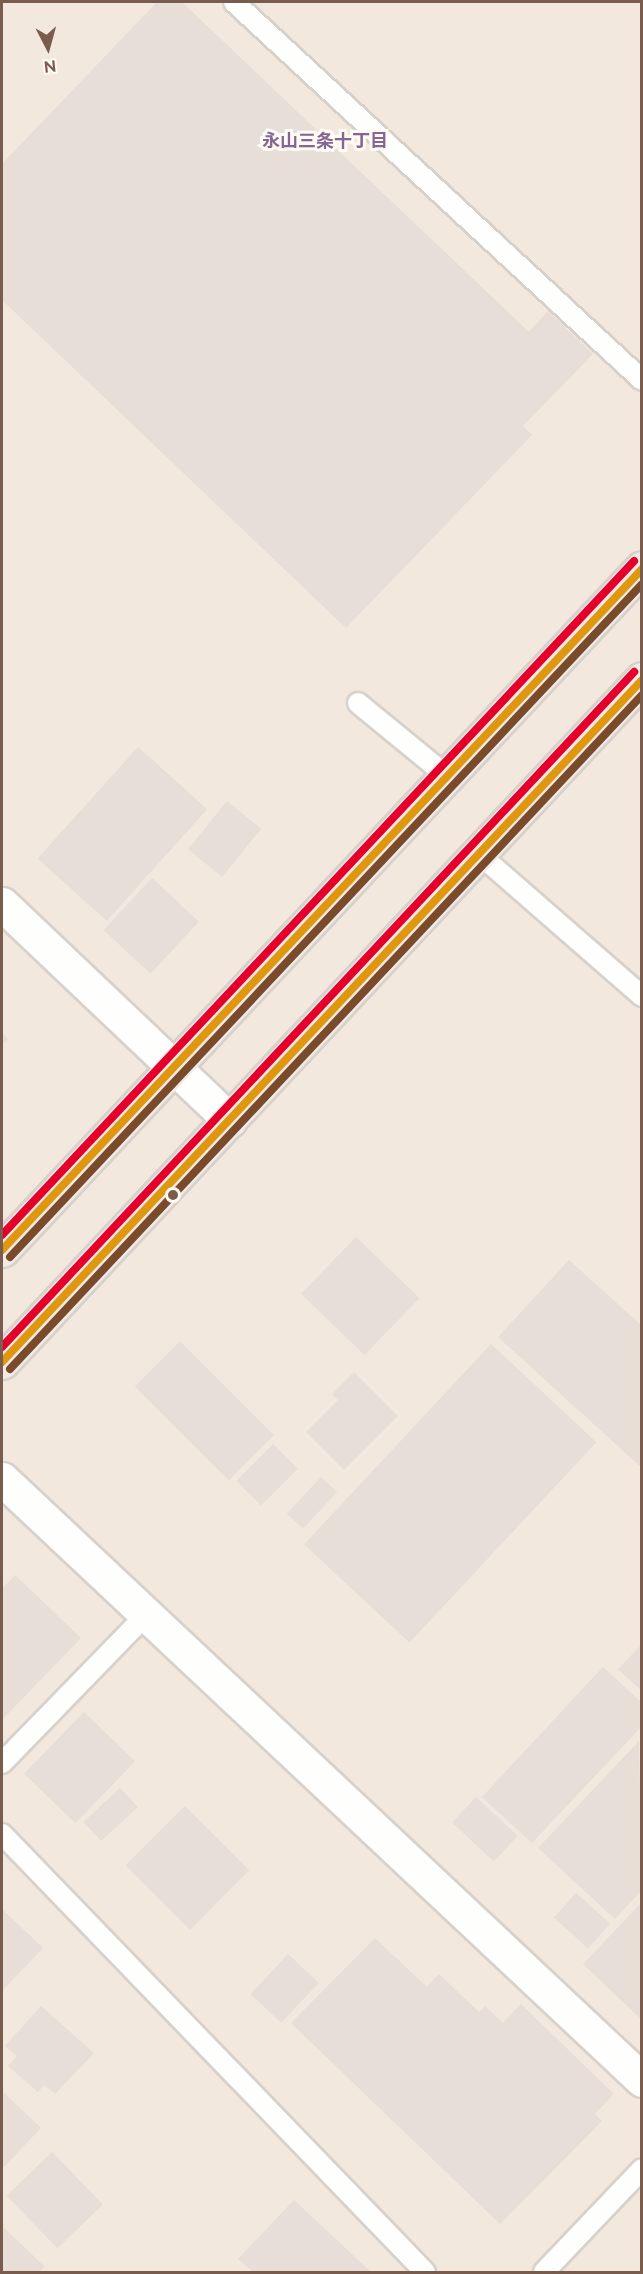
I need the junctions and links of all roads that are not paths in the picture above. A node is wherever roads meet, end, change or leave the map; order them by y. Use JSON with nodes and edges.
{"nodes":[{"id":1,"x":234,"y":2,"type":"edge"},
{"id":2,"x":642,"y":380,"type":"edge"},
{"id":3,"x":642,"y":568,"type":"edge"},
{"id":4,"x":642,"y":679,"type":"edge"},
{"id":5,"x":358,"y":703,"type":"dead end"},
{"id":6,"x":447,"y":776,"type":"junction"},
{"id":7,"x":479,"y":854,"type":"junction"},
{"id":8,"x":2,"y":904,"type":"edge"},
{"id":9,"x":642,"y":996,"type":"edge"},
{"id":10,"x":174,"y":1067,"type":"junction"},
{"id":11,"x":230,"y":1120,"type":"junction"},
{"id":12,"x":2,"y":1250,"type":"edge"},
{"id":13,"x":2,"y":1362,"type":"edge"},
{"id":14,"x":2,"y":1479,"type":"edge"},
{"id":15,"x":146,"y":1615,"type":"junction"},
{"id":16,"x":2,"y":1763,"type":"edge"},
{"id":17,"x":2,"y":1834,"type":"edge"},
{"id":18,"x":642,"y":2080,"type":"edge"},
{"id":19,"x":642,"y":2169,"type":"edge"},
{"id":20,"x":425,"y":2272,"type":"edge"},
{"id":21,"x":544,"y":2272,"type":"edge"}],
"edges":[{"from":1,"to":2,"type":"lane"},
{"from":3,"to":6,"type":"highway"},
{"from":4,"to":7,"type":"highway"},
{"from":5,"to":6,"type":"lane"},
{"from":6,"to":10,"type":"highway"},
{"from":7,"to":9,"type":"lane"},
{"from":7,"to":11,"type":"highway"},
{"from":8,"to":10,"type":"street"},
{"from":10,"to":11,"type":"street"},
{"from":10,"to":12,"type":"highway"},
{"from":11,"to":13,"type":"highway"},
{"from":14,"to":15,"type":"street"},
{"from":15,"to":16,"type":"lane"},
{"from":15,"to":18,"type":"street"},
{"from":17,"to":20,"type":"lane"},
{"from":19,"to":21,"type":"lane"}]}
